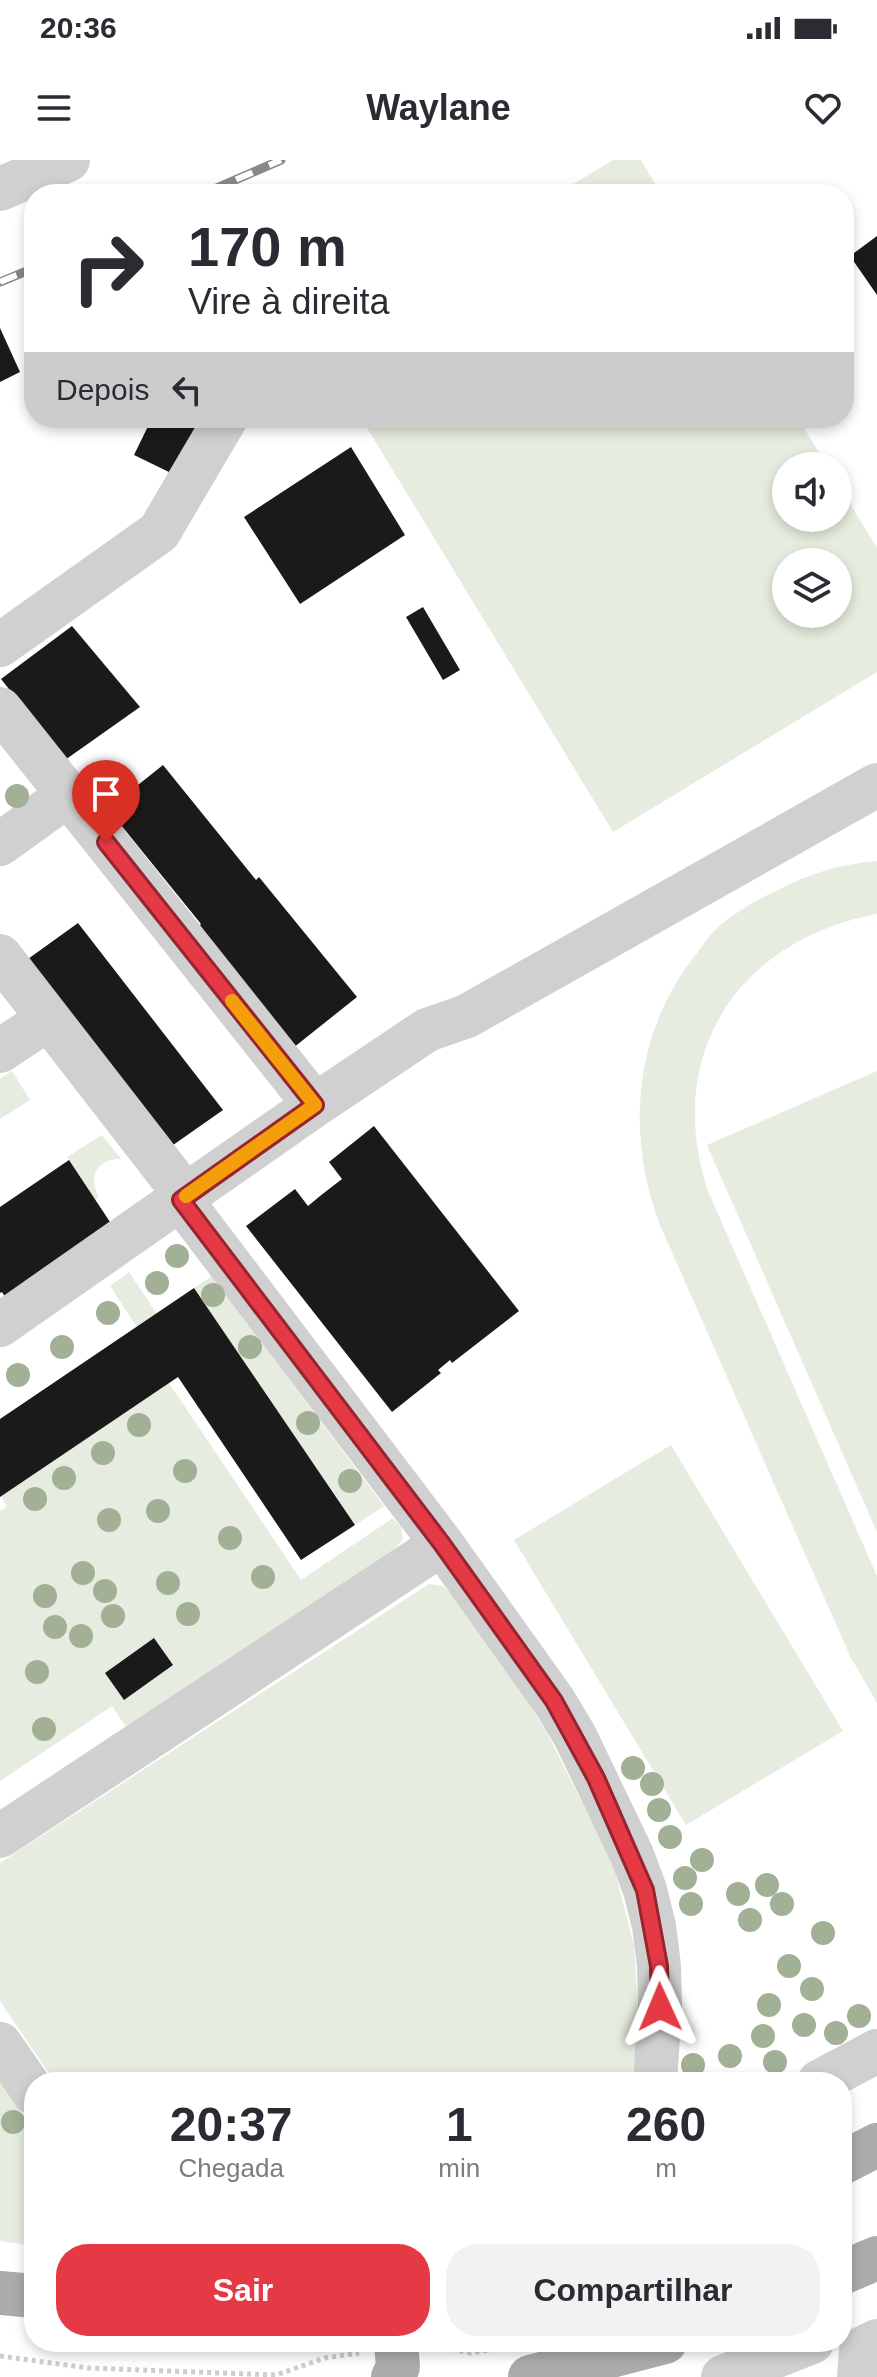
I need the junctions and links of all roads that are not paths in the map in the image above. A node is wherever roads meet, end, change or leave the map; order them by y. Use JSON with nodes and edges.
{"nodes":[{"id":1,"x":68,"y":160,"type":"edge"},
{"id":2,"x":0,"y":189,"type":"edge"},
{"id":3,"x":220,"y":428,"type":"edge"},
{"id":4,"x":0,"y":645,"type":"edge"},
{"id":5,"x":0,"y":709,"type":"edge"},
{"id":6,"x":877,"y":785,"type":"edge"},
{"id":7,"x":68,"y":795,"type":"junction"},
{"id":8,"x":0,"y":844,"type":"edge"},
{"id":9,"x":0,"y":956,"type":"edge"},
{"id":10,"x":48,"y":1019,"type":"junction"},
{"id":11,"x":0,"y":1051,"type":"edge"},
{"id":12,"x":315,"y":1105,"type":"junction"},
{"id":13,"x":184,"y":1198,"type":"junction"},
{"id":14,"x":0,"y":1325,"type":"edge"},
{"id":15,"x":442,"y":1544,"type":"junction"},
{"id":16,"x":0,"y":1836,"type":"edge"},
{"id":17,"x":0,"y":2044,"type":"edge"},
{"id":18,"x":877,"y":2051,"type":"edge"},
{"id":19,"x":655,"y":2072,"type":"edge"},
{"id":20,"x":838,"y":2072,"type":"edge"},
{"id":21,"x":24,"y":2079,"type":"edge"},
{"id":22,"x":877,"y":2145,"type":"edge"},
{"id":23,"x":852,"y":2158,"type":"edge"},
{"id":24,"x":877,"y":2258,"type":"edge"},
{"id":25,"x":852,"y":2269,"type":"edge"},
{"id":26,"x":0,"y":2293,"type":"edge"},
{"id":27,"x":24,"y":2295,"type":"edge"},
{"id":28,"x":877,"y":2315,"type":"edge"},
{"id":29,"x":852,"y":2325,"type":"edge"},
{"id":30,"x":877,"y":2341,"type":"edge"},
{"id":31,"x":592,"y":2352,"type":"edge"},
{"id":32,"x":787,"y":2352,"type":"edge"},
{"id":33,"x":520,"y":2362,"type":"edge"},
{"id":34,"x":723,"y":2377,"type":"edge"},
{"id":35,"x":859,"y":2377,"type":"edge"}],
"edges":[{"from":1,"to":2,"type":"street"},
{"from":3,"to":4,"type":"street"},
{"from":5,"to":7,"type":"street"},
{"from":6,"to":12,"type":"street"},
{"from":7,"to":8,"type":"street"},
{"from":7,"to":12,"type":"street"},
{"from":9,"to":10,"type":"street"},
{"from":10,"to":11,"type":"street"},
{"from":10,"to":13,"type":"street"},
{"from":12,"to":13,"type":"street"},
{"from":13,"to":14,"type":"street"},
{"from":13,"to":15,"type":"street"},
{"from":15,"to":16,"type":"street"},
{"from":15,"to":19,"type":"street"},
{"from":17,"to":21,"type":"street"},
{"from":18,"to":20,"type":"street"},
{"from":22,"to":23,"type":"main road"},
{"from":24,"to":25,"type":"main road"},
{"from":26,"to":27,"type":"main road"},
{"from":28,"to":29,"type":"street"},
{"from":30,"to":35,"type":"street"},
{"from":31,"to":33,"type":"main road"},
{"from":32,"to":34,"type":"street"}]}
